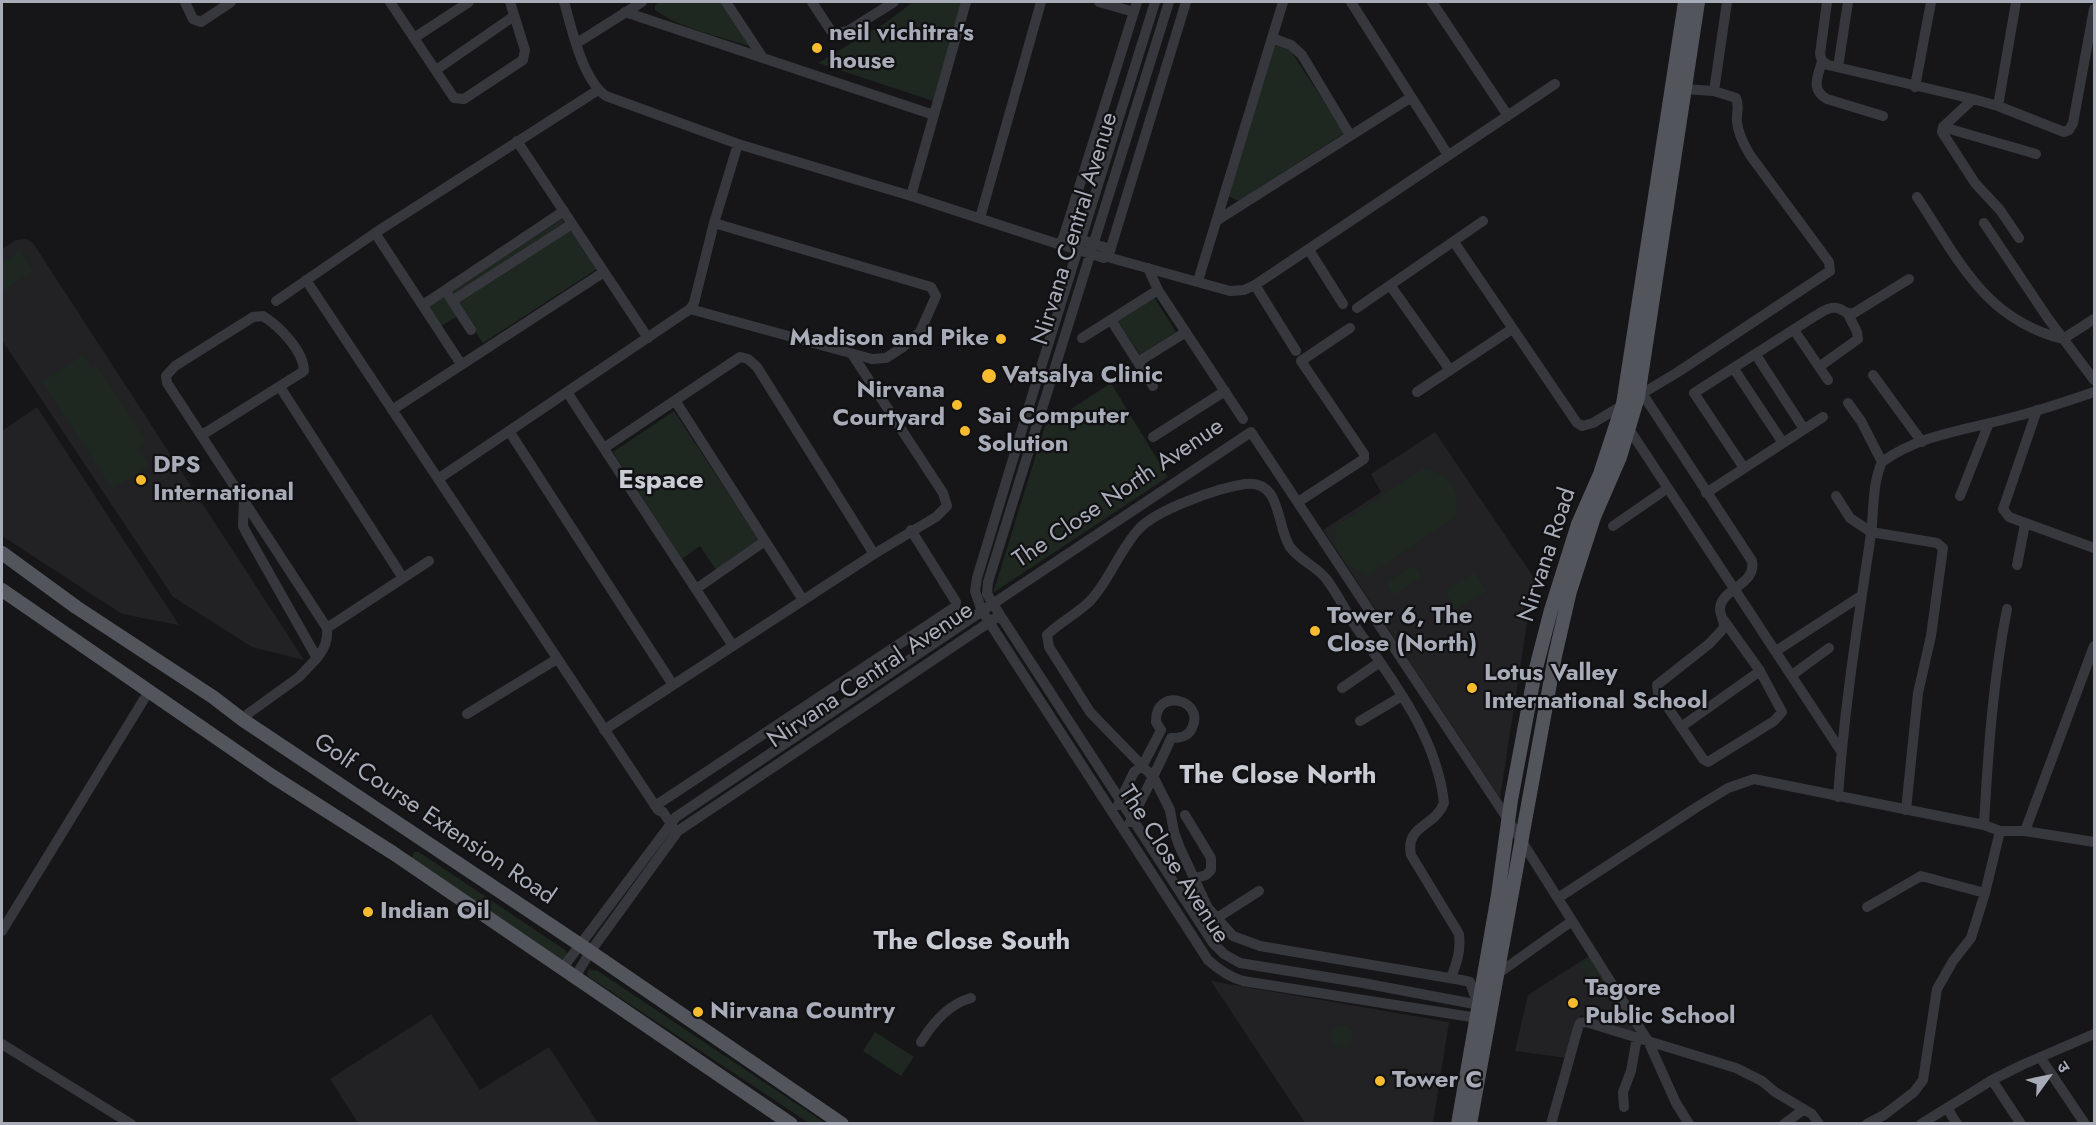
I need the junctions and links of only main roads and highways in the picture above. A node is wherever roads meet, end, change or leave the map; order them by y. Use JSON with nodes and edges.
{"nodes":[{"id":1,"x":1685,"y":2,"type":"edge"},
{"id":2,"x":1698,"y":2,"type":"edge"},
{"id":3,"x":2,"y":553,"type":"edge"},
{"id":4,"x":2,"y":590,"type":"edge"},
{"id":5,"x":1483,"y":1009,"type":"junction"},
{"id":6,"x":791,"y":1124,"type":"edge"},
{"id":7,"x":842,"y":1124,"type":"edge"},
{"id":8,"x":1458,"y":1124,"type":"edge"},
{"id":9,"x":1470,"y":1124,"type":"edge"}],
"edges":[{"from":1,"to":5,"type":"main road","name":"Nirvana Road"},
{"from":2,"to":5,"type":"main road","name":"Nirvana Road"},
{"from":3,"to":7,"type":"main road","name":"Golf Course Extension Road"},
{"from":4,"to":6,"type":"main road"},
{"from":5,"to":8,"type":"main road","name":"Nirvana Road"},
{"from":5,"to":9,"type":"main road","name":"Nirvana Road"}]}
